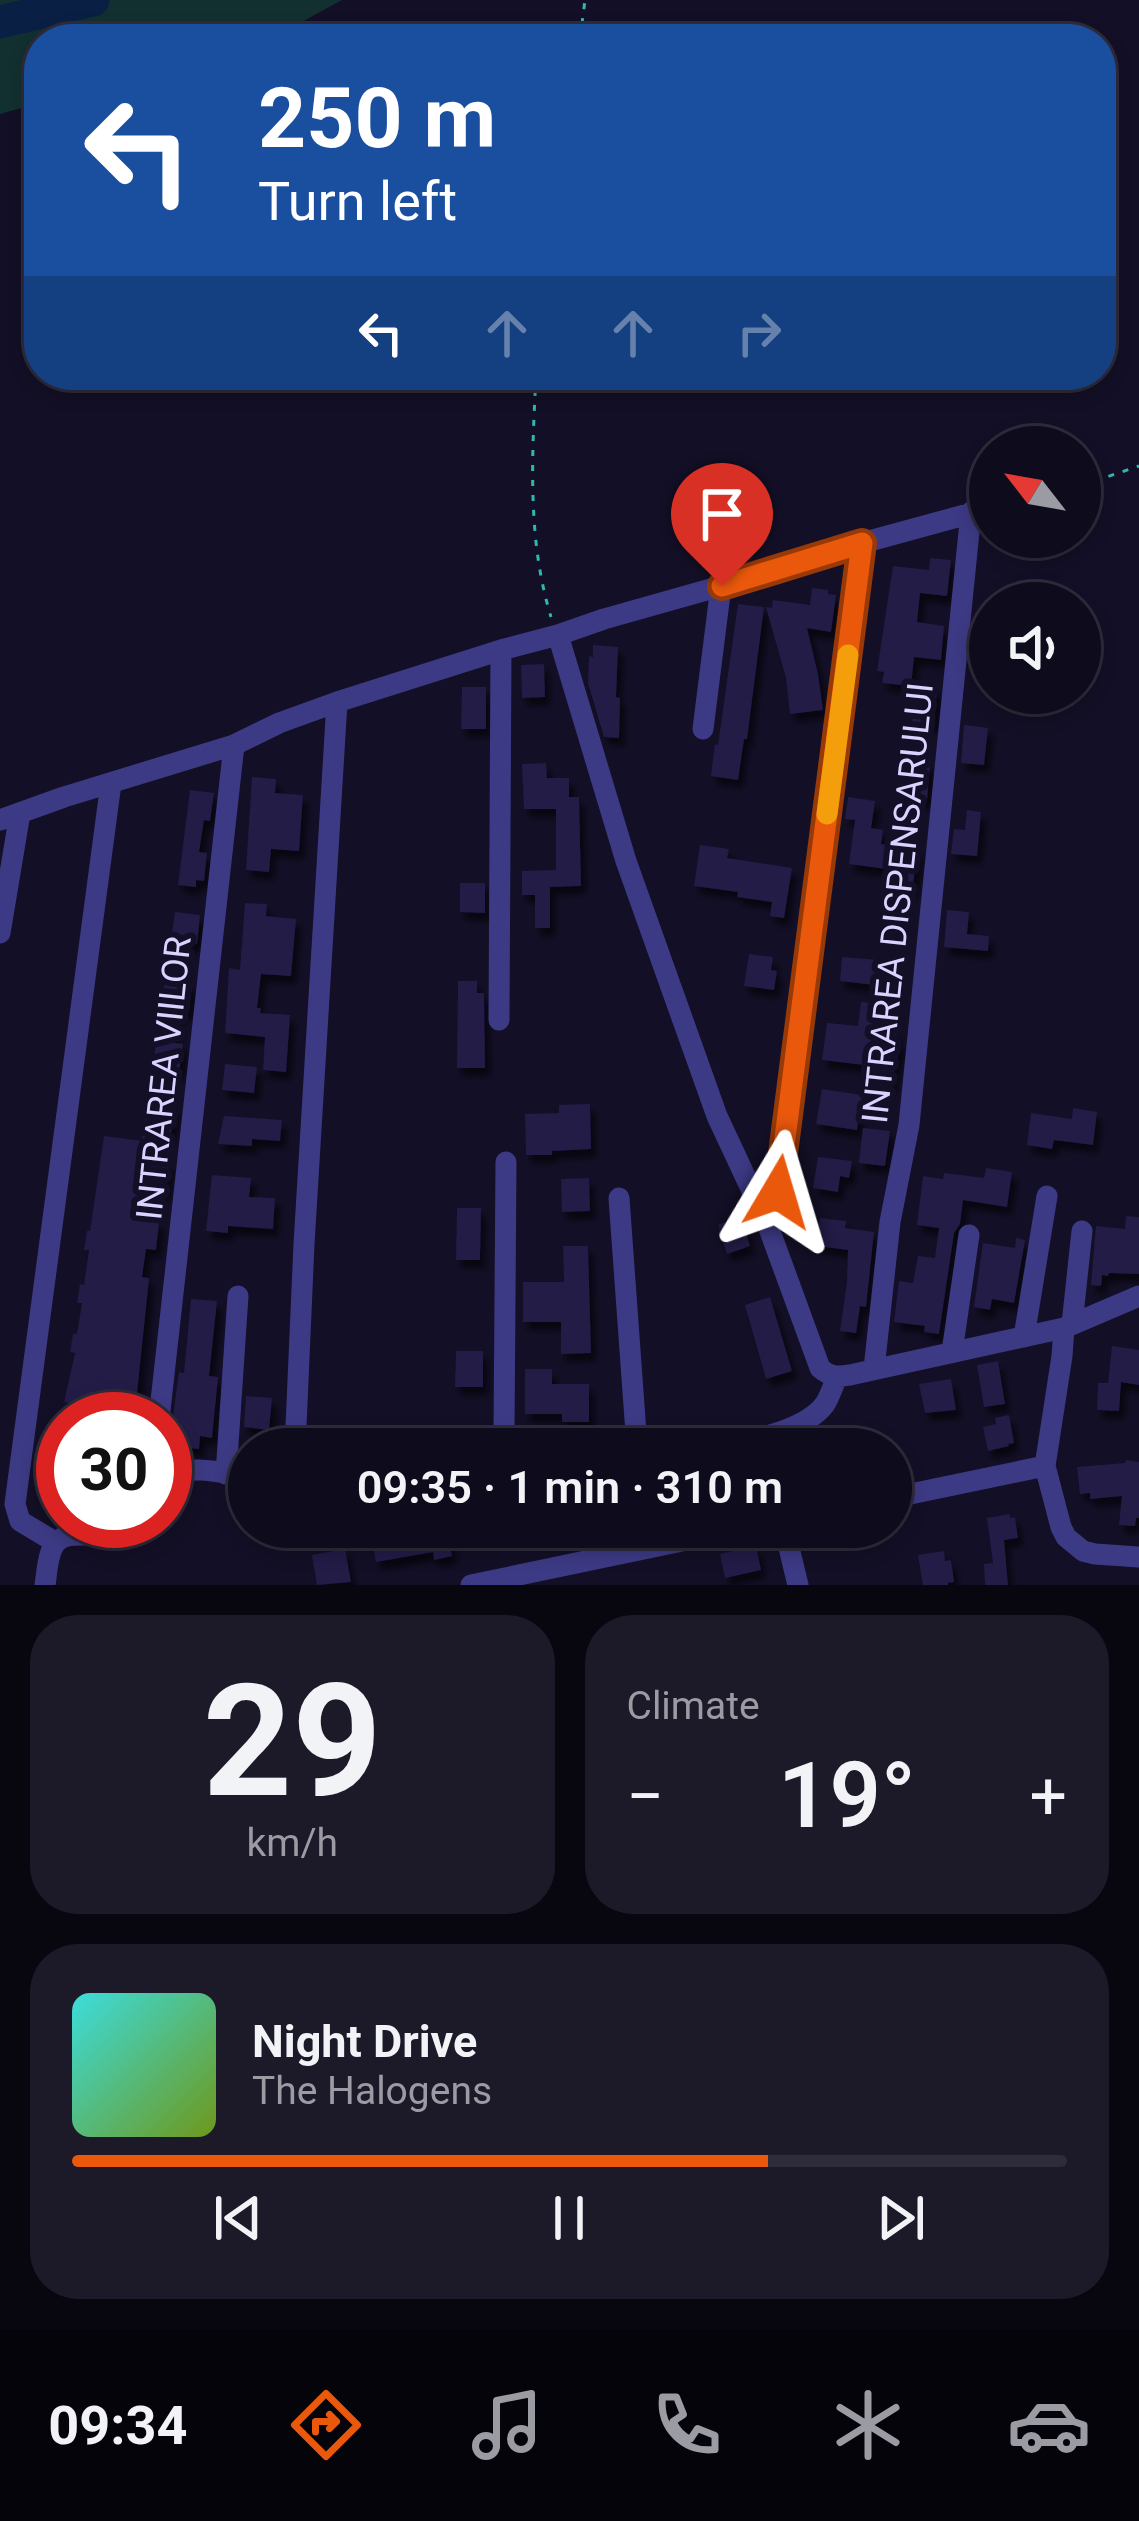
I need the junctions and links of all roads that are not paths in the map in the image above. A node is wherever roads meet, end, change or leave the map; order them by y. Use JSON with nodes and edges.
{"nodes":[{"id":1,"x":969,"y":513,"type":"edge"},
{"id":2,"x":862,"y":543,"type":"junction"},
{"id":3,"x":974,"y":558,"type":"edge"},
{"id":4,"x":722,"y":586,"type":"junction"},
{"id":5,"x":559,"y":635,"type":"junction"},
{"id":6,"x":501,"y":650,"type":"junction"},
{"id":7,"x":337,"y":702,"type":"junction"},
{"id":8,"x":703,"y":729,"type":"dead end"},
{"id":9,"x":234,"y":745,"type":"junction"},
{"id":10,"x":111,"y":783,"type":"junction"},
{"id":11,"x":10,"y":816,"type":"edge"},
{"id":12,"x":0,"y":933,"type":"edge"},
{"id":13,"x":499,"y":1019,"type":"dead end"},
{"id":14,"x":506,"y":1162,"type":"dead end"},
{"id":15,"x":1047,"y":1196,"type":"dead end"},
{"id":16,"x":619,"y":1198,"type":"dead end"},
{"id":17,"x":767,"y":1223,"type":"junction"},
{"id":18,"x":1082,"y":1232,"type":"dead end"},
{"id":19,"x":969,"y":1235,"type":"dead end"},
{"id":20,"x":238,"y":1296,"type":"dead end"},
{"id":21,"x":1139,"y":1296,"type":"edge"},
{"id":22,"x":1068,"y":1326,"type":"junction"},
{"id":23,"x":1024,"y":1336,"type":"junction"},
{"id":24,"x":952,"y":1352,"type":"junction"},
{"id":25,"x":874,"y":1370,"type":"junction"},
{"id":26,"x":837,"y":1377,"type":"junction"},
{"id":27,"x":162,"y":1392,"type":"edge"},
{"id":28,"x":296,"y":1428,"type":"edge"},
{"id":29,"x":504,"y":1428,"type":"edge"},
{"id":30,"x":639,"y":1428,"type":"edge"},
{"id":31,"x":785,"y":1428,"type":"edge"},
{"id":32,"x":1045,"y":1466,"type":"junction"},
{"id":33,"x":192,"y":1471,"type":"edge"},
{"id":34,"x":226,"y":1474,"type":"joint"},
{"id":35,"x":912,"y":1494,"type":"edge"},
{"id":36,"x":36,"y":1531,"type":"edge"},
{"id":37,"x":54,"y":1548,"type":"edge"},
{"id":38,"x":648,"y":1548,"type":"edge"},
{"id":39,"x":789,"y":1548,"type":"edge"},
{"id":40,"x":1139,"y":1557,"type":"edge"},
{"id":41,"x":45,"y":1585,"type":"edge"},
{"id":42,"x":471,"y":1585,"type":"edge"},
{"id":43,"x":798,"y":1585,"type":"edge"}],
"edges":[{"from":1,"to":2,"type":"street"},
{"from":2,"to":4,"type":"street"},
{"from":2,"to":17,"type":"street"},
{"from":3,"to":25,"type":"street","name":"INTRAREA DISPENSARULUI"},
{"from":4,"to":5,"type":"street"},
{"from":4,"to":8,"type":"street"},
{"from":5,"to":6,"type":"street"},
{"from":5,"to":17,"type":"street"},
{"from":6,"to":7,"type":"street"},
{"from":6,"to":13,"type":"street"},
{"from":7,"to":9,"type":"street"},
{"from":7,"to":28,"type":"street"},
{"from":9,"to":10,"type":"street"},
{"from":9,"to":27,"type":"street","name":"INTRAREA VIILOR"},
{"from":10,"to":11,"type":"street"},
{"from":10,"to":36,"type":"street"},
{"from":11,"to":12,"type":"street"},
{"from":14,"to":29,"type":"street"},
{"from":15,"to":23,"type":"street"},
{"from":16,"to":30,"type":"street"},
{"from":17,"to":26,"type":"street"},
{"from":18,"to":22,"type":"street"},
{"from":19,"to":24,"type":"street"},
{"from":20,"to":34,"type":"street"},
{"from":21,"to":22,"type":"street"},
{"from":22,"to":23,"type":"street"},
{"from":22,"to":32,"type":"street"},
{"from":23,"to":24,"type":"street"},
{"from":24,"to":25,"type":"street"},
{"from":25,"to":26,"type":"street"},
{"from":26,"to":31,"type":"street"},
{"from":32,"to":35,"type":"street"},
{"from":32,"to":40,"type":"street"},
{"from":33,"to":34,"type":"street"},
{"from":37,"to":41,"type":"street"},
{"from":38,"to":42,"type":"street"},
{"from":39,"to":43,"type":"street"}]}
